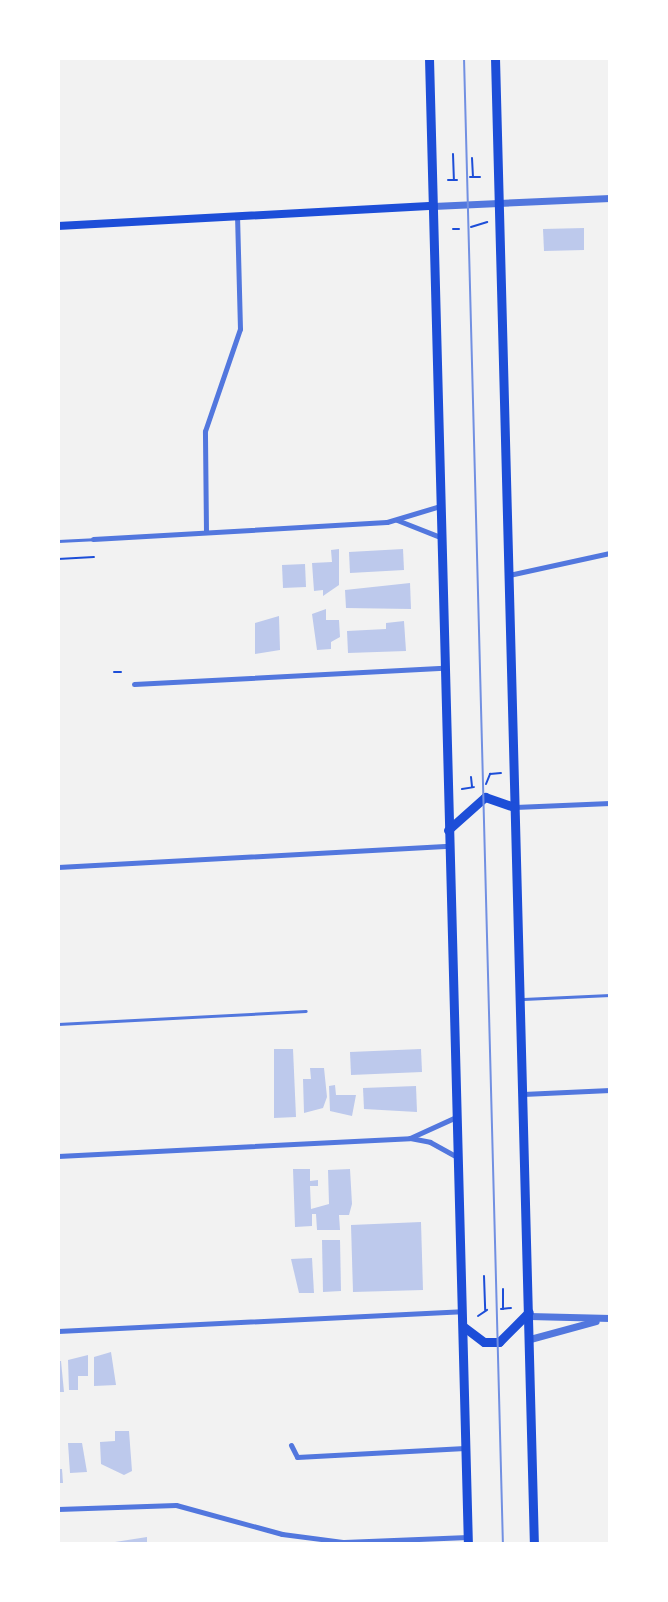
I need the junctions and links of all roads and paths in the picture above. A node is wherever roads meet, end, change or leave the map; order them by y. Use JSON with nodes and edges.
{"nodes":[{"id":1,"x":429,"y":58,"type":"edge"},
{"id":2,"x":495,"y":58,"type":"edge"},
{"id":3,"x":453,"y":154,"type":"dead end"},
{"id":4,"x":472,"y":158,"type":"dead end"},
{"id":5,"x":480,"y":177,"type":"dead end"},
{"id":6,"x":448,"y":180,"type":"dead end"},
{"id":7,"x":610,"y":198,"type":"edge"},
{"id":8,"x":499,"y":203,"type":"junction"},
{"id":9,"x":433,"y":206,"type":"junction"},
{"id":10,"x":237,"y":216,"type":"junction"},
{"id":11,"x":487,"y":222,"type":"dead end"},
{"id":12,"x":58,"y":226,"type":"edge"},
{"id":13,"x":471,"y":227,"type":"dead end"},
{"id":14,"x":453,"y":229,"type":"dead end"},
{"id":15,"x":459,"y":229,"type":"dead end"},
{"id":16,"x":440,"y":506,"type":"junction"},
{"id":17,"x":396,"y":520,"type":"junction"},
{"id":18,"x":206,"y":532,"type":"junction"},
{"id":19,"x":441,"y":538,"type":"junction"},
{"id":20,"x":93,"y":539,"type":"joint"},
{"id":21,"x":58,"y":541,"type":"edge"},
{"id":22,"x":610,"y":553,"type":"edge"},
{"id":23,"x":94,"y":557,"type":"dead end"},
{"id":24,"x":58,"y":559,"type":"edge"},
{"id":25,"x":508,"y":575,"type":"junction"},
{"id":26,"x":444,"y":668,"type":"junction"},
{"id":27,"x":114,"y":672,"type":"dead end"},
{"id":28,"x":121,"y":672,"type":"dead end"},
{"id":29,"x":134,"y":684,"type":"dead end"},
{"id":30,"x":501,"y":773,"type":"dead end"},
{"id":31,"x":471,"y":777,"type":"dead end"},
{"id":32,"x":486,"y":784,"type":"dead end"},
{"id":33,"x":462,"y":789,"type":"dead end"},
{"id":34,"x":610,"y":803,"type":"edge"},
{"id":35,"x":514,"y":807,"type":"junction"},
{"id":36,"x":448,"y":830,"type":"junction"},
{"id":37,"x":449,"y":846,"type":"junction"},
{"id":38,"x":58,"y":867,"type":"edge"},
{"id":39,"x":610,"y":995,"type":"edge"},
{"id":40,"x":520,"y":999,"type":"junction"},
{"id":41,"x":306,"y":1011,"type":"dead end"},
{"id":42,"x":58,"y":1024,"type":"edge"},
{"id":43,"x":610,"y":1090,"type":"edge"},
{"id":44,"x":523,"y":1094,"type":"junction"},
{"id":45,"x":456,"y":1117,"type":"junction"},
{"id":46,"x":410,"y":1138,"type":"junction"},
{"id":47,"x":58,"y":1156,"type":"edge"},
{"id":48,"x":458,"y":1157,"type":"junction"},
{"id":49,"x":484,"y":1276,"type":"dead end"},
{"id":50,"x":503,"y":1289,"type":"dead end"},
{"id":51,"x":511,"y":1308,"type":"dead end"},
{"id":52,"x":463,"y":1311,"type":"junction"},
{"id":53,"x":529,"y":1314,"type":"junction"},
{"id":54,"x":478,"y":1316,"type":"dead end"},
{"id":55,"x":608,"y":1318,"type":"edge"},
{"id":56,"x":464,"y":1327,"type":"junction"},
{"id":57,"x":58,"y":1331,"type":"edge"},
{"id":58,"x":530,"y":1339,"type":"junction"},
{"id":59,"x":291,"y":1445,"type":"dead end"},
{"id":60,"x":466,"y":1448,"type":"junction"},
{"id":61,"x":58,"y":1509,"type":"edge"},
{"id":62,"x":468,"y":1540,"type":"edge"},
{"id":63,"x":534,"y":1544,"type":"edge"}],
"edges":[{"from":1,"to":9,"type":"highway"},
{"from":2,"to":8,"type":"highway"},
{"from":3,"to":6,"type":"path"},
{"from":4,"to":5,"type":"path"},
{"from":7,"to":8,"type":"street"},
{"from":8,"to":9,"type":"street"},
{"from":8,"to":25,"type":"highway"},
{"from":9,"to":10,"type":"main road"},
{"from":9,"to":16,"type":"highway"},
{"from":10,"to":12,"type":"main road"},
{"from":10,"to":18,"type":"street"},
{"from":11,"to":13,"type":"path"},
{"from":14,"to":15,"type":"path"},
{"from":16,"to":17,"type":"street"},
{"from":16,"to":19,"type":"highway"},
{"from":17,"to":18,"type":"street"},
{"from":17,"to":19,"type":"street"},
{"from":18,"to":20,"type":"street"},
{"from":19,"to":26,"type":"highway"},
{"from":20,"to":21,"type":"lane"},
{"from":22,"to":25,"type":"street"},
{"from":23,"to":24,"type":"path"},
{"from":25,"to":35,"type":"highway"},
{"from":26,"to":29,"type":"street"},
{"from":26,"to":36,"type":"highway"},
{"from":27,"to":28,"type":"path"},
{"from":30,"to":32,"type":"path"},
{"from":31,"to":33,"type":"path"},
{"from":34,"to":35,"type":"street"},
{"from":35,"to":36,"type":"highway"},
{"from":35,"to":40,"type":"highway"},
{"from":36,"to":37,"type":"highway"},
{"from":37,"to":38,"type":"street"},
{"from":37,"to":45,"type":"highway"},
{"from":39,"to":40,"type":"lane"},
{"from":40,"to":44,"type":"highway"},
{"from":41,"to":42,"type":"lane"},
{"from":43,"to":44,"type":"street"},
{"from":44,"to":53,"type":"highway"},
{"from":45,"to":46,"type":"street"},
{"from":45,"to":48,"type":"highway"},
{"from":46,"to":47,"type":"street"},
{"from":46,"to":48,"type":"street"},
{"from":48,"to":52,"type":"highway"},
{"from":49,"to":54,"type":"path"},
{"from":50,"to":51,"type":"path"},
{"from":52,"to":56,"type":"highway"},
{"from":52,"to":57,"type":"street"},
{"from":53,"to":55,"type":"street"},
{"from":53,"to":56,"type":"highway"},
{"from":53,"to":58,"type":"highway"},
{"from":55,"to":58,"type":"street"},
{"from":56,"to":60,"type":"highway"},
{"from":58,"to":63,"type":"highway"},
{"from":59,"to":60,"type":"street"},
{"from":60,"to":62,"type":"highway"},
{"from":61,"to":62,"type":"street"}]}
